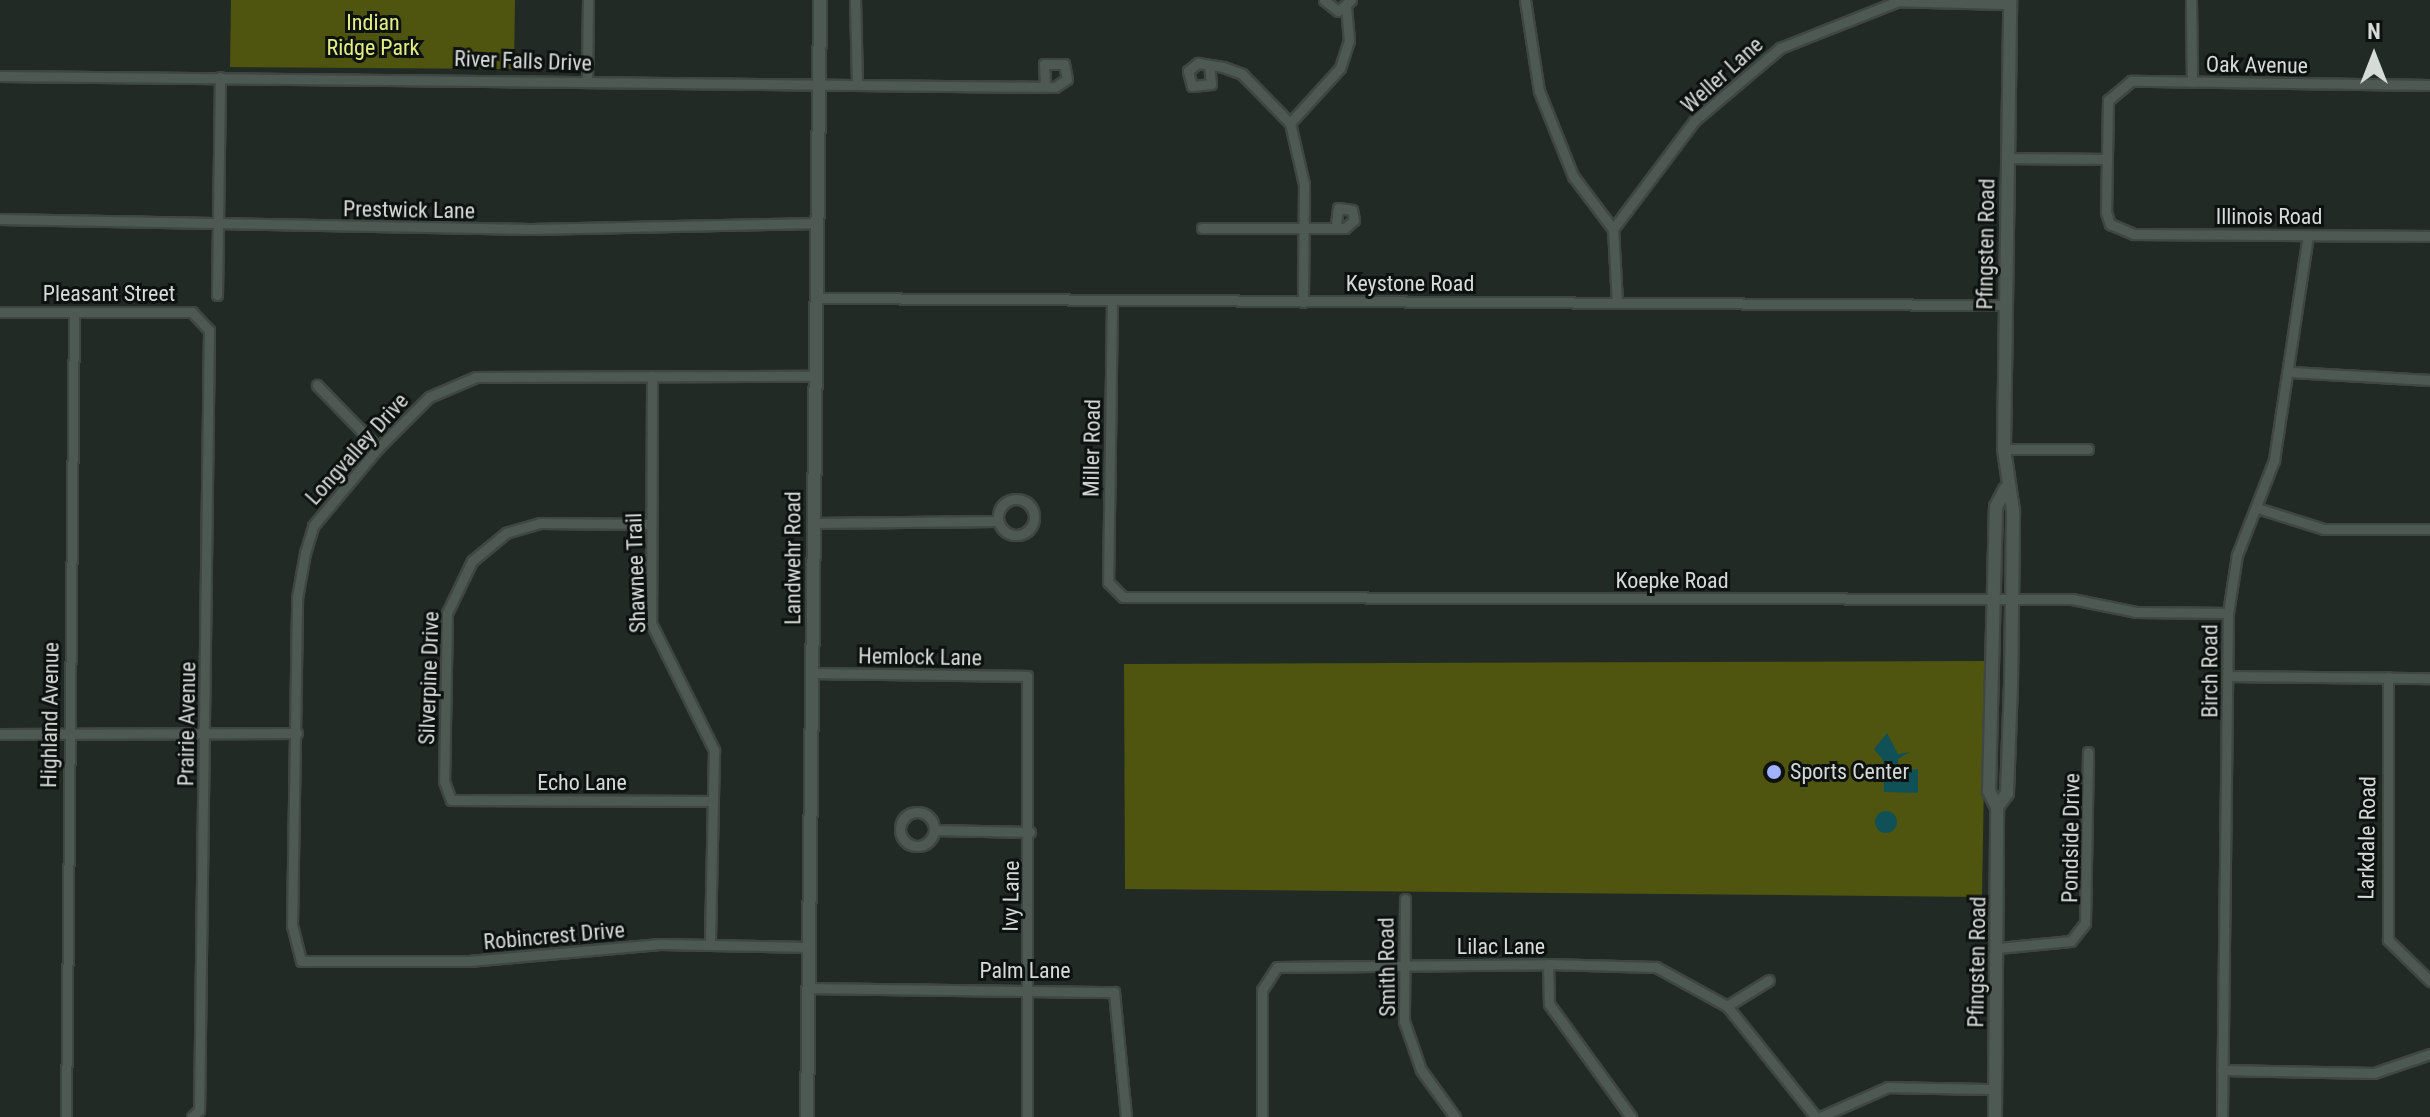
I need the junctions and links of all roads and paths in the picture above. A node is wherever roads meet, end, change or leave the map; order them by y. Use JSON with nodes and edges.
{"nodes":[{"id":1,"x":588,"y":0,"type":"edge"},
{"id":2,"x":820,"y":0,"type":"edge"},
{"id":3,"x":855,"y":0,"type":"edge"},
{"id":4,"x":1324,"y":0,"type":"edge"},
{"id":5,"x":1525,"y":0,"type":"edge"},
{"id":6,"x":2191,"y":0,"type":"edge"},
{"id":7,"x":1893,"y":1,"type":"edge"},
{"id":8,"x":2010,"y":2,"type":"edge"},
{"id":9,"x":1349,"y":4,"type":"edge"},
{"id":10,"x":1209,"y":65,"type":"dead end"},
{"id":11,"x":0,"y":76,"type":"edge"},
{"id":12,"x":220,"y":77,"type":"junction"},
{"id":13,"x":587,"y":81,"type":"junction"},
{"id":14,"x":819,"y":82,"type":"junction"},
{"id":15,"x":2192,"y":82,"type":"junction"},
{"id":16,"x":857,"y":83,"type":"junction"},
{"id":17,"x":1045,"y":83,"type":"dead end"},
{"id":18,"x":2430,"y":85,"type":"edge"},
{"id":19,"x":1290,"y":123,"type":"junction"},
{"id":20,"x":2008,"y":158,"type":"junction"},
{"id":21,"x":2107,"y":159,"type":"junction"},
{"id":22,"x":0,"y":219,"type":"edge"},
{"id":23,"x":817,"y":223,"type":"junction"},
{"id":24,"x":218,"y":224,"type":"junction"},
{"id":25,"x":1336,"y":224,"type":"dead end"},
{"id":26,"x":1202,"y":228,"type":"dead end"},
{"id":27,"x":1613,"y":229,"type":"junction"},
{"id":28,"x":1303,"y":230,"type":"junction"},
{"id":29,"x":2308,"y":236,"type":"junction"},
{"id":30,"x":2430,"y":236,"type":"edge"},
{"id":31,"x":217,"y":295,"type":"dead end"},
{"id":32,"x":815,"y":298,"type":"junction"},
{"id":33,"x":1112,"y":301,"type":"junction"},
{"id":34,"x":1303,"y":302,"type":"junction"},
{"id":35,"x":1617,"y":303,"type":"junction"},
{"id":36,"x":2005,"y":305,"type":"junction"},
{"id":37,"x":0,"y":312,"type":"edge"},
{"id":38,"x":74,"y":313,"type":"junction"},
{"id":39,"x":209,"y":330,"type":"joint"},
{"id":40,"x":2291,"y":372,"type":"junction"},
{"id":41,"x":652,"y":376,"type":"junction"},
{"id":42,"x":814,"y":376,"type":"junction"},
{"id":43,"x":2430,"y":380,"type":"edge"},
{"id":44,"x":317,"y":385,"type":"dead end"},
{"id":45,"x":378,"y":448,"type":"junction"},
{"id":46,"x":2004,"y":449,"type":"junction"},
{"id":47,"x":2088,"y":449,"type":"dead end"},
{"id":48,"x":2005,"y":489,"type":"junction"},
{"id":49,"x":2257,"y":508,"type":"junction"},
{"id":50,"x":997,"y":521,"type":"junction"},
{"id":51,"x":814,"y":523,"type":"junction"},
{"id":52,"x":650,"y":524,"type":"junction"},
{"id":53,"x":2430,"y":529,"type":"edge"},
{"id":54,"x":1115,"y":593,"type":"joint"},
{"id":55,"x":1993,"y":599,"type":"junction"},
{"id":56,"x":2011,"y":599,"type":"junction"},
{"id":57,"x":2228,"y":613,"type":"junction"},
{"id":58,"x":812,"y":673,"type":"junction"},
{"id":59,"x":1027,"y":676,"type":"joint"},
{"id":60,"x":2229,"y":676,"type":"junction"},
{"id":61,"x":2388,"y":677,"type":"junction"},
{"id":62,"x":2430,"y":678,"type":"edge"},
{"id":63,"x":1992,"y":686,"type":"junction"},
{"id":64,"x":2011,"y":686,"type":"junction"},
{"id":65,"x":67,"y":732,"type":"junction"},
{"id":66,"x":204,"y":733,"type":"junction"},
{"id":67,"x":297,"y":733,"type":"junction"},
{"id":68,"x":0,"y":734,"type":"edge"},
{"id":69,"x":2088,"y":752,"type":"dead end"},
{"id":70,"x":451,"y":800,"type":"joint"},
{"id":71,"x":713,"y":801,"type":"junction"},
{"id":72,"x":1997,"y":807,"type":"junction"},
{"id":73,"x":934,"y":830,"type":"dead end"},
{"id":74,"x":1030,"y":832,"type":"junction"},
{"id":75,"x":1405,"y":899,"type":"dead end"},
{"id":76,"x":710,"y":945,"type":"junction"},
{"id":77,"x":809,"y":947,"type":"junction"},
{"id":78,"x":1998,"y":948,"type":"junction"},
{"id":79,"x":301,"y":961,"type":"joint"},
{"id":80,"x":1548,"y":964,"type":"junction"},
{"id":81,"x":1404,"y":965,"type":"junction"},
{"id":82,"x":1769,"y":980,"type":"dead end"},
{"id":83,"x":2430,"y":981,"type":"edge"},
{"id":84,"x":809,"y":988,"type":"junction"},
{"id":85,"x":1028,"y":989,"type":"junction"},
{"id":86,"x":1727,"y":1006,"type":"junction"},
{"id":87,"x":2430,"y":1054,"type":"edge"},
{"id":88,"x":2222,"y":1070,"type":"junction"},
{"id":89,"x":1995,"y":1089,"type":"junction"},
{"id":90,"x":66,"y":1117,"type":"edge"},
{"id":91,"x":192,"y":1117,"type":"edge"},
{"id":92,"x":807,"y":1117,"type":"edge"},
{"id":93,"x":1027,"y":1117,"type":"edge"},
{"id":94,"x":1126,"y":1117,"type":"edge"},
{"id":95,"x":1262,"y":1117,"type":"edge"},
{"id":96,"x":1455,"y":1117,"type":"edge"},
{"id":97,"x":1631,"y":1117,"type":"edge"},
{"id":98,"x":1818,"y":1117,"type":"edge"},
{"id":99,"x":1995,"y":1117,"type":"edge"},
{"id":100,"x":2222,"y":1117,"type":"edge"}],
"edges":[{"from":1,"to":13,"type":"street"},
{"from":2,"to":14,"type":"main road","name":"Landwehr Road"},
{"from":3,"to":16,"type":"street"},
{"from":4,"to":9,"type":"street"},
{"from":5,"to":27,"type":"street"},
{"from":6,"to":15,"type":"street"},
{"from":7,"to":8,"type":"street"},
{"from":7,"to":27,"type":"street","name":"Weller Lane"},
{"from":8,"to":20,"type":"main road","name":"Pfingsten Road"},
{"from":9,"to":19,"type":"street"},
{"from":10,"to":19,"type":"street"},
{"from":11,"to":12,"type":"street","name":"River Falls Drive"},
{"from":12,"to":13,"type":"street","name":"River Falls Drive"},
{"from":12,"to":24,"type":"street"},
{"from":13,"to":14,"type":"street","name":"River Falls Drive"},
{"from":14,"to":16,"type":"street","name":"River Falls Drive"},
{"from":14,"to":23,"type":"main road","name":"Landwehr Road"},
{"from":15,"to":18,"type":"street","name":"Oak Avenue"},
{"from":15,"to":21,"type":"street","name":"Oak Avenue"},
{"from":16,"to":17,"type":"street","name":"River Falls Drive"},
{"from":19,"to":28,"type":"street"},
{"from":20,"to":21,"type":"street"},
{"from":20,"to":36,"type":"main road","name":"Pfingsten Road"},
{"from":21,"to":29,"type":"street","name":"Illinois Road"},
{"from":22,"to":24,"type":"street","name":"Prestwick Lane"},
{"from":23,"to":24,"type":"street","name":"Prestwick Lane"},
{"from":23,"to":32,"type":"main road","name":"Landwehr Road"},
{"from":24,"to":31,"type":"street"},
{"from":25,"to":28,"type":"street"},
{"from":26,"to":28,"type":"street"},
{"from":27,"to":35,"type":"street"},
{"from":28,"to":34,"type":"street"},
{"from":29,"to":30,"type":"street","name":"Illinois Road"},
{"from":29,"to":40,"type":"street","name":"Birch Road"},
{"from":32,"to":33,"type":"street","name":"Keystone Road"},
{"from":32,"to":42,"type":"main road","name":"Landwehr Road"},
{"from":33,"to":34,"type":"street","name":"Keystone Road"},
{"from":33,"to":54,"type":"street","name":"Miller Road"},
{"from":34,"to":35,"type":"street","name":"Keystone Road"},
{"from":35,"to":36,"type":"street","name":"Keystone Road"},
{"from":36,"to":46,"type":"main road","name":"Pfingsten Road"},
{"from":37,"to":38,"type":"street","name":"Pleasant Street"},
{"from":38,"to":39,"type":"street","name":"Pleasant Street"},
{"from":38,"to":65,"type":"street","name":"Highland Avenue"},
{"from":39,"to":66,"type":"street","name":"Prairie Avenue"},
{"from":40,"to":43,"type":"street"},
{"from":40,"to":49,"type":"street","name":"Birch Road"},
{"from":41,"to":42,"type":"street","name":"Longvalley Drive"},
{"from":41,"to":45,"type":"street","name":"Longvalley Drive"},
{"from":41,"to":52,"type":"street","name":"Shawnee Trail"},
{"from":42,"to":51,"type":"main road","name":"Landwehr Road"},
{"from":44,"to":45,"type":"street"},
{"from":45,"to":67,"type":"street","name":"Longvalley Drive"},
{"from":46,"to":47,"type":"street"},
{"from":46,"to":48,"type":"main road","name":"Pfingsten Road"},
{"from":48,"to":55,"type":"main road","name":"Pfingsten Road"},
{"from":48,"to":56,"type":"main road","name":"Pfingsten Road"},
{"from":49,"to":53,"type":"street"},
{"from":49,"to":57,"type":"street","name":"Birch Road"},
{"from":50,"to":50,"type":"street"},
{"from":50,"to":51,"type":"street"},
{"from":51,"to":58,"type":"main road","name":"Landwehr Road"},
{"from":52,"to":70,"type":"street","name":"Silverpine Drive"},
{"from":52,"to":71,"type":"street","name":"Shawnee Trail"},
{"from":54,"to":55,"type":"street","name":"Koepke Road"},
{"from":55,"to":56,"type":"street","name":"Koepke Road"},
{"from":55,"to":63,"type":"main road","name":"Pfingsten Road"},
{"from":56,"to":57,"type":"street","name":"Koepke Road"},
{"from":56,"to":64,"type":"main road","name":"Pfingsten Road"},
{"from":57,"to":60,"type":"street","name":"Birch Road"},
{"from":58,"to":59,"type":"street","name":"Hemlock Lane"},
{"from":58,"to":77,"type":"main road","name":"Landwehr Road"},
{"from":59,"to":74,"type":"street","name":"Ivy Lane"},
{"from":60,"to":61,"type":"street"},
{"from":60,"to":88,"type":"street","name":"Birch Road"},
{"from":61,"to":62,"type":"street"},
{"from":61,"to":83,"type":"street","name":"Larkdale Road"},
{"from":63,"to":64,"type":"main road"},
{"from":63,"to":72,"type":"main road","name":"Pfingsten Road"},
{"from":64,"to":72,"type":"main road","name":"Pfingsten Road"},
{"from":65,"to":66,"type":"street"},
{"from":65,"to":68,"type":"street"},
{"from":65,"to":90,"type":"street","name":"Highland Avenue"},
{"from":66,"to":67,"type":"street"},
{"from":66,"to":91,"type":"street","name":"Prairie Avenue"},
{"from":67,"to":79,"type":"street","name":"Longvalley Drive"},
{"from":69,"to":78,"type":"street","name":"Pondside Drive"},
{"from":70,"to":71,"type":"street","name":"Echo Lane"},
{"from":71,"to":76,"type":"street","name":"Shawnee Trail"},
{"from":72,"to":78,"type":"main road","name":"Pfingsten Road"},
{"from":73,"to":74,"type":"street"},
{"from":74,"to":85,"type":"street","name":"Ivy Lane"},
{"from":75,"to":81,"type":"street","name":"Smith Road"},
{"from":76,"to":77,"type":"street","name":"Robincrest Drive"},
{"from":76,"to":79,"type":"street","name":"Robincrest Drive"},
{"from":77,"to":84,"type":"main road","name":"Landwehr Road"},
{"from":78,"to":89,"type":"main road","name":"Pfingsten Road"},
{"from":80,"to":81,"type":"street","name":"Lilac Lane"},
{"from":80,"to":86,"type":"street","name":"Lilac Lane"},
{"from":80,"to":97,"type":"street"},
{"from":81,"to":95,"type":"street","name":"Lilac Lane"},
{"from":81,"to":96,"type":"street","name":"Smith Road"},
{"from":82,"to":86,"type":"street"},
{"from":84,"to":85,"type":"street","name":"Palm Lane"},
{"from":84,"to":92,"type":"main road","name":"Landwehr Road"},
{"from":85,"to":93,"type":"street","name":"Ivy Lane"},
{"from":85,"to":94,"type":"street","name":"Palm Lane"},
{"from":86,"to":98,"type":"street"},
{"from":87,"to":88,"type":"street"},
{"from":88,"to":100,"type":"street","name":"Birch Road"},
{"from":89,"to":98,"type":"street"},
{"from":89,"to":99,"type":"main road","name":"Pfingsten Road"}]}
